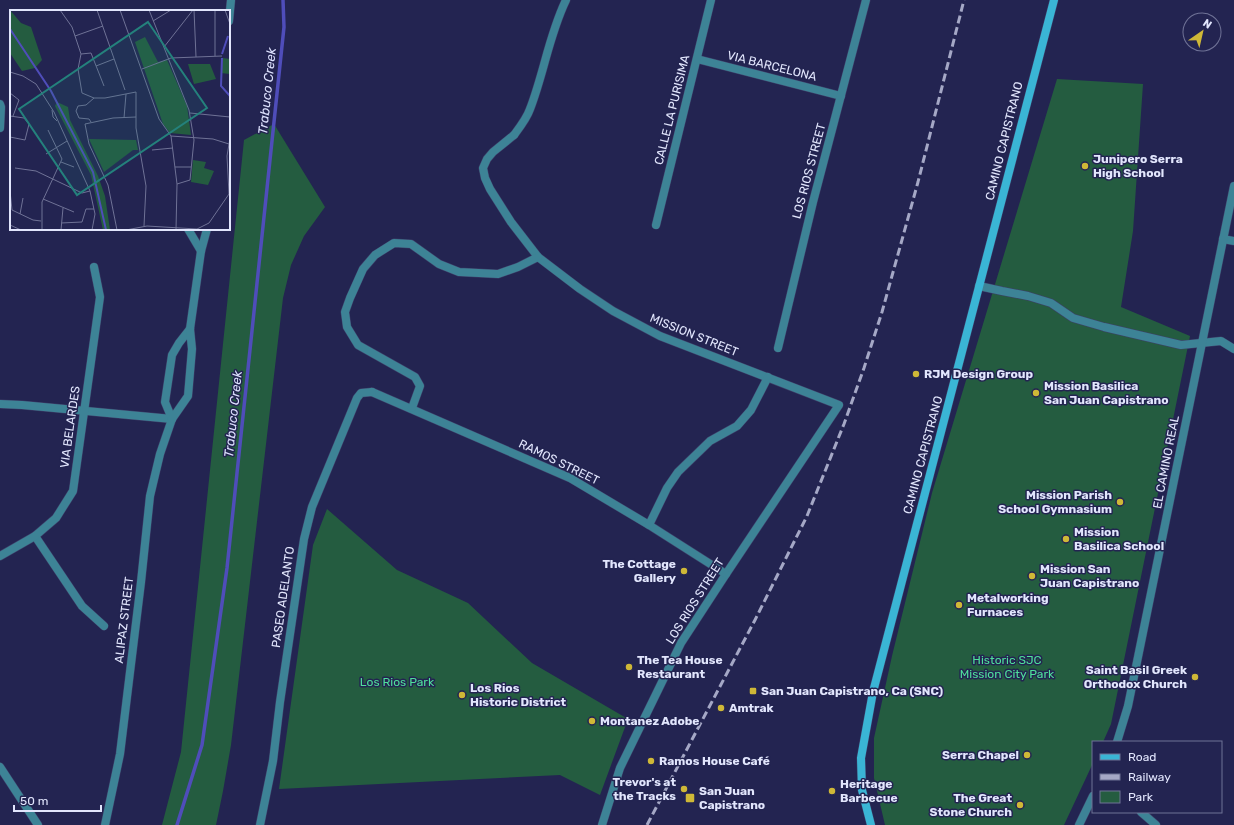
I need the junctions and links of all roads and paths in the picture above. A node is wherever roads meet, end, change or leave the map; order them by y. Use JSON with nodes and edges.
{"nodes":[{"id":1,"x":231,"y":0,"type":"edge"},
{"id":2,"x":566,"y":0,"type":"edge"},
{"id":3,"x":711,"y":0,"type":"edge"},
{"id":4,"x":866,"y":0,"type":"edge"},
{"id":5,"x":1054,"y":0,"type":"edge"},
{"id":6,"x":230,"y":10,"type":"edge"},
{"id":7,"x":697,"y":60,"type":"junction"},
{"id":8,"x":841,"y":96,"type":"junction"},
{"id":9,"x":0,"y":104,"type":"edge"},
{"id":10,"x":0,"y":128,"type":"edge"},
{"id":11,"x":1234,"y":186,"type":"edge"},
{"id":12,"x":656,"y":225,"type":"dead end"},
{"id":13,"x":189,"y":230,"type":"edge"},
{"id":14,"x":207,"y":230,"type":"edge"},
{"id":15,"x":1223,"y":240,"type":"junction"},
{"id":16,"x":1234,"y":241,"type":"edge"},
{"id":17,"x":201,"y":251,"type":"junction"},
{"id":18,"x":538,"y":257,"type":"junction"},
{"id":19,"x":94,"y":267,"type":"dead end"},
{"id":20,"x":980,"y":286,"type":"junction"},
{"id":21,"x":190,"y":329,"type":"junction"},
{"id":22,"x":1202,"y":343,"type":"junction"},
{"id":23,"x":778,"y":348,"type":"dead end"},
{"id":24,"x":1234,"y":349,"type":"edge"},
{"id":25,"x":768,"y":377,"type":"junction"},
{"id":26,"x":372,"y":392,"type":"joint"},
{"id":27,"x":0,"y":404,"type":"edge"},
{"id":28,"x":839,"y":405,"type":"joint"},
{"id":29,"x":412,"y":408,"type":"junction"},
{"id":30,"x":84,"y":411,"type":"junction"},
{"id":31,"x":172,"y":419,"type":"junction"},
{"id":32,"x":649,"y":525,"type":"junction"},
{"id":33,"x":35,"y":536,"type":"junction"},
{"id":34,"x":0,"y":556,"type":"edge"},
{"id":35,"x":726,"y":574,"type":"junction"},
{"id":36,"x":104,"y":626,"type":"dead end"},
{"id":37,"x":1117,"y":741,"type":"edge"},
{"id":38,"x":0,"y":767,"type":"edge"},
{"id":39,"x":1092,"y":798,"type":"edge"},
{"id":40,"x":1142,"y":813,"type":"edge"},
{"id":41,"x":38,"y":825,"type":"edge"},
{"id":42,"x":106,"y":825,"type":"edge"},
{"id":43,"x":260,"y":825,"type":"edge"},
{"id":44,"x":602,"y":825,"type":"edge"},
{"id":45,"x":870,"y":825,"type":"edge"},
{"id":46,"x":1079,"y":825,"type":"edge"},
{"id":47,"x":1156,"y":825,"type":"edge"}],
"edges":[{"from":1,"to":6,"type":"street"},
{"from":2,"to":18,"type":"street","name":"MISSION STREET"},
{"from":3,"to":7,"type":"street","name":"CALLE LA PURISIMA"},
{"from":4,"to":8,"type":"street","name":"LOS RIOS STREET"},
{"from":5,"to":20,"type":"main road","name":"CAMINO CAPISTRANO"},
{"from":7,"to":8,"type":"street","name":"VIA BARCELONA"},
{"from":7,"to":12,"type":"street","name":"CALLE LA PURISIMA"},
{"from":8,"to":23,"type":"street","name":"LOS RIOS STREET"},
{"from":9,"to":10,"type":"street"},
{"from":11,"to":15,"type":"street","name":"EL CAMINO REAL"},
{"from":13,"to":17,"type":"street"},
{"from":14,"to":17,"type":"street","name":"ALIPAZ STREET"},
{"from":15,"to":16,"type":"street"},
{"from":15,"to":22,"type":"street","name":"EL CAMINO REAL"},
{"from":17,"to":21,"type":"street","name":"ALIPAZ STREET"},
{"from":18,"to":25,"type":"street","name":"MISSION STREET"},
{"from":18,"to":29,"type":"street"},
{"from":19,"to":30,"type":"street","name":"VIA BELARDES"},
{"from":20,"to":22,"type":"street"},
{"from":20,"to":45,"type":"main road","name":"CAMINO CAPISTRANO"},
{"from":21,"to":31,"type":"street","name":"ALIPAZ STREET"},
{"from":21,"to":31,"type":"street","name":"ALIPAZ STREET"},
{"from":22,"to":24,"type":"street"},
{"from":22,"to":37,"type":"street","name":"EL CAMINO REAL"},
{"from":25,"to":28,"type":"street","name":"MISSION STREET"},
{"from":25,"to":32,"type":"street"},
{"from":26,"to":29,"type":"street","name":"RAMOS STREET"},
{"from":26,"to":43,"type":"street","name":"PASEO ADELANTO"},
{"from":27,"to":30,"type":"street"},
{"from":28,"to":35,"type":"street","name":"LOS RIOS STREET"},
{"from":29,"to":32,"type":"street","name":"RAMOS STREET"},
{"from":30,"to":31,"type":"street"},
{"from":30,"to":33,"type":"street","name":"VIA BELARDES"},
{"from":31,"to":42,"type":"street","name":"ALIPAZ STREET"},
{"from":32,"to":35,"type":"street","name":"RAMOS STREET"},
{"from":33,"to":34,"type":"street","name":"VIA BELARDES"},
{"from":33,"to":36,"type":"street"},
{"from":35,"to":44,"type":"street","name":"LOS RIOS STREET"},
{"from":38,"to":41,"type":"street"},
{"from":39,"to":46,"type":"street"},
{"from":40,"to":47,"type":"street"}]}
